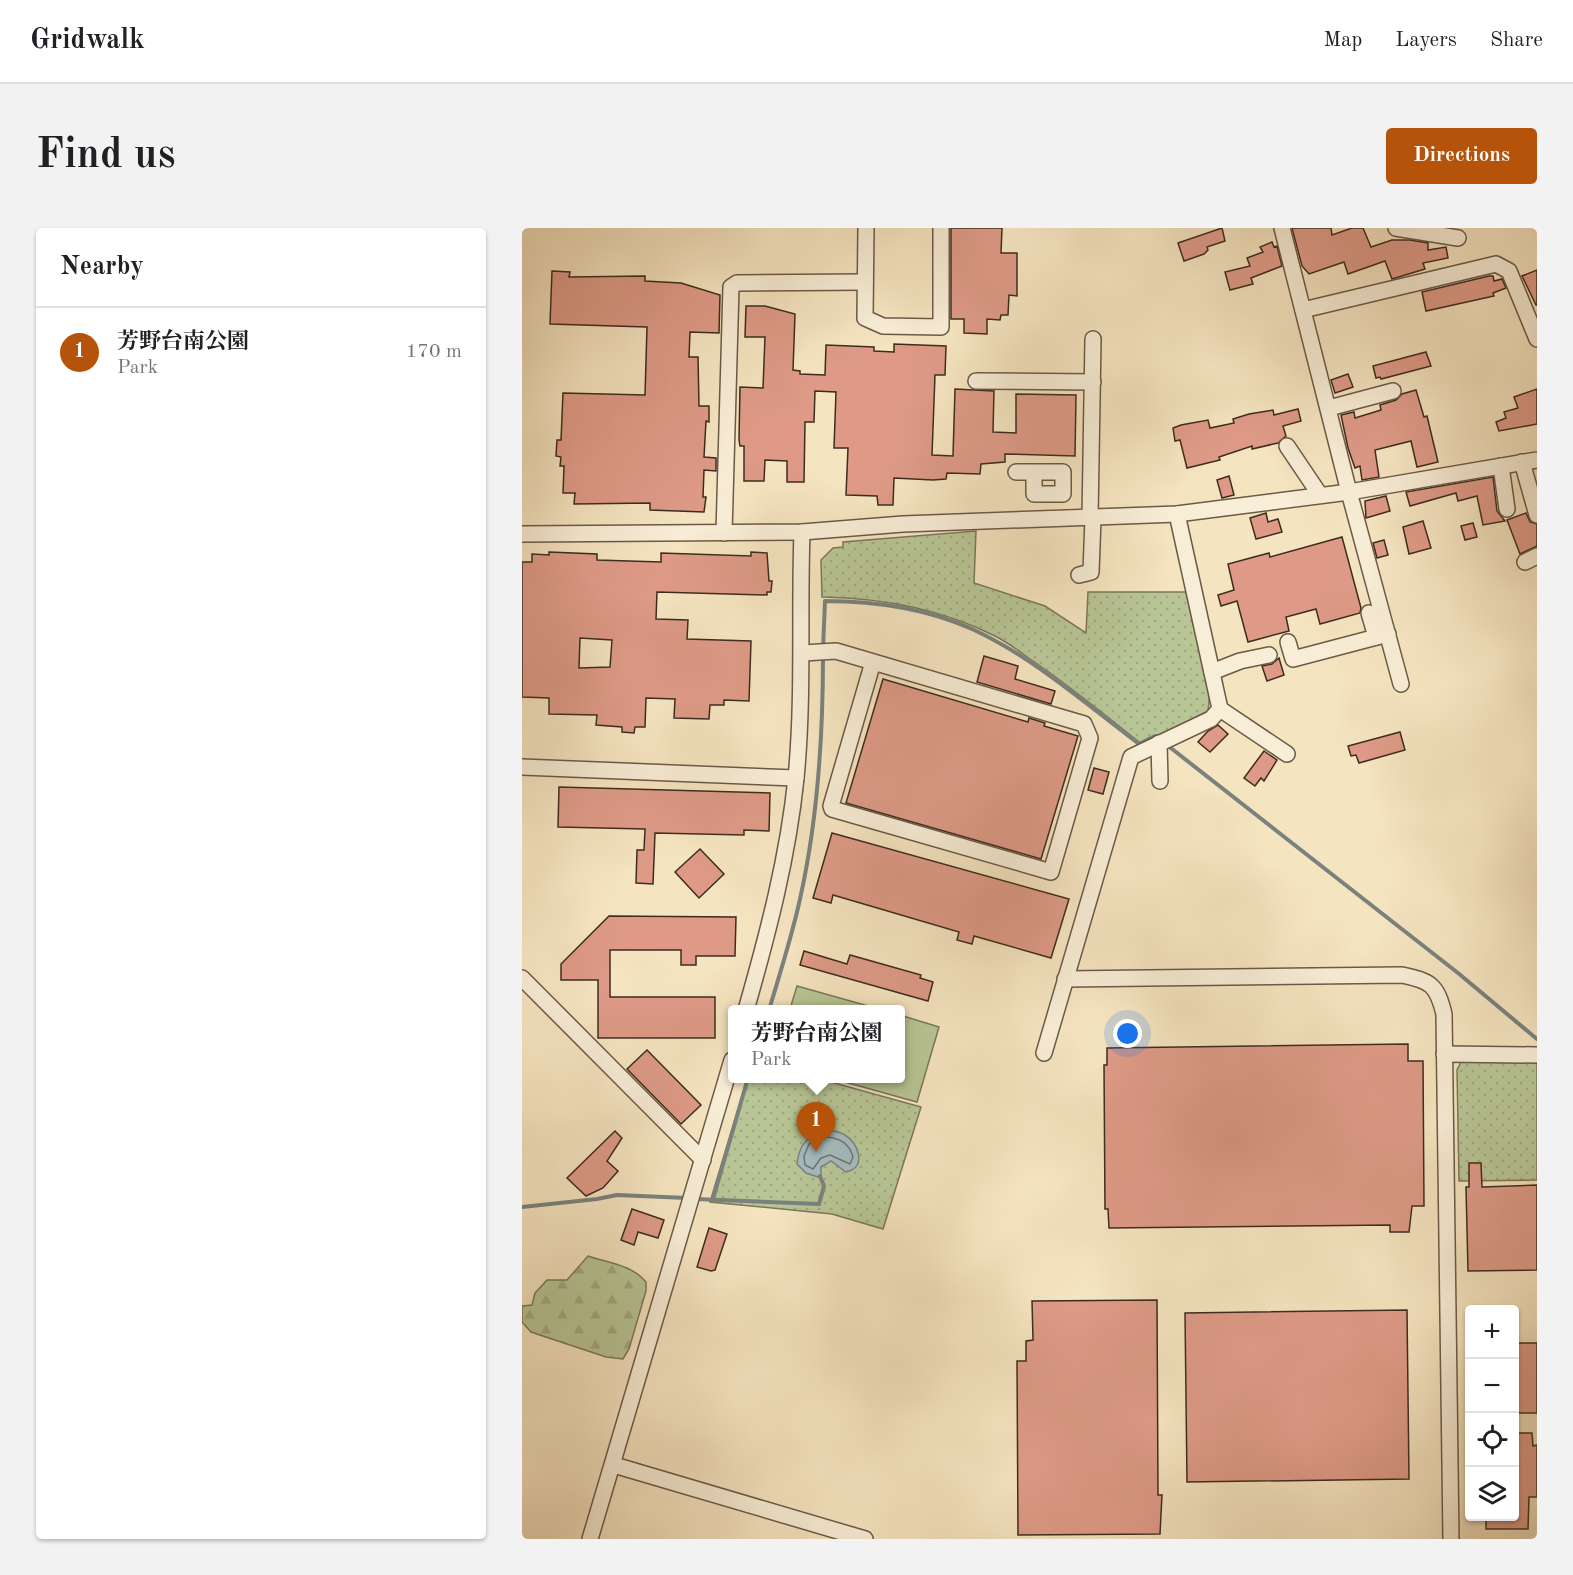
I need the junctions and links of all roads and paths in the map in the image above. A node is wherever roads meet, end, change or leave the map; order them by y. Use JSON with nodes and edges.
{"nodes":[{"id":1,"x":866,"y":228,"type":"edge"},
{"id":2,"x":941,"y":228,"type":"edge"},
{"id":3,"x":1282,"y":228,"type":"edge"},
{"id":4,"x":1396,"y":228,"type":"edge"},
{"id":5,"x":1458,"y":238,"type":"dead end"},
{"id":6,"x":865,"y":282,"type":"junction"},
{"id":7,"x":1304,"y":310,"type":"junction"},
{"id":8,"x":1093,"y":339,"type":"dead end"},
{"id":9,"x":1537,"y":339,"type":"edge"},
{"id":10,"x":976,"y":381,"type":"dead end"},
{"id":11,"x":1093,"y":382,"type":"junction"},
{"id":12,"x":1393,"y":391,"type":"dead end"},
{"id":13,"x":1329,"y":408,"type":"junction"},
{"id":14,"x":1287,"y":446,"type":"dead end"},
{"id":15,"x":1530,"y":461,"type":"edge"},
{"id":16,"x":1501,"y":466,"type":"junction"},
{"id":17,"x":1016,"y":472,"type":"dead end"},
{"id":18,"x":1034,"y":472,"type":"junction"},
{"id":19,"x":1348,"y":492,"type":"junction"},
{"id":20,"x":1049,"y":494,"type":"junction"},
{"id":21,"x":1320,"y":495,"type":"junction"},
{"id":22,"x":1506,"y":509,"type":"dead end"},
{"id":23,"x":1177,"y":514,"type":"junction"},
{"id":24,"x":1537,"y":515,"type":"edge"},
{"id":25,"x":1091,"y":518,"type":"junction"},
{"id":26,"x":1049,"y":520,"type":"junction"},
{"id":27,"x":802,"y":532,"type":"junction"},
{"id":28,"x":724,"y":533,"type":"junction"},
{"id":29,"x":522,"y":534,"type":"edge"},
{"id":30,"x":1079,"y":574,"type":"dead end"},
{"id":31,"x":1369,"y":614,"type":"dead end"},
{"id":32,"x":1382,"y":636,"type":"junction"},
{"id":33,"x":1288,"y":642,"type":"dead end"},
{"id":34,"x":803,"y":653,"type":"junction"},
{"id":35,"x":1269,"y":655,"type":"dead end"},
{"id":36,"x":873,"y":662,"type":"junction"},
{"id":37,"x":1212,"y":672,"type":"junction"},
{"id":38,"x":1401,"y":684,"type":"dead end"},
{"id":39,"x":1220,"y":709,"type":"junction"},
{"id":40,"x":1159,"y":744,"type":"junction"},
{"id":41,"x":1287,"y":754,"type":"dead end"},
{"id":42,"x":522,"y":767,"type":"edge"},
{"id":43,"x":796,"y":778,"type":"junction"},
{"id":44,"x":1160,"y":781,"type":"dead end"},
{"id":45,"x":522,"y":978,"type":"edge"},
{"id":46,"x":1065,"y":979,"type":"junction"},
{"id":47,"x":747,"y":1005,"type":"edge"},
{"id":48,"x":1044,"y":1053,"type":"dead end"},
{"id":49,"x":1444,"y":1054,"type":"junction"},
{"id":50,"x":1537,"y":1055,"type":"edge"},
{"id":51,"x":728,"y":1074,"type":"edge"},
{"id":52,"x":703,"y":1160,"type":"junction"},
{"id":53,"x":614,"y":1465,"type":"junction"},
{"id":54,"x":590,"y":1539,"type":"edge"},
{"id":55,"x":865,"y":1539,"type":"edge"},
{"id":56,"x":1451,"y":1539,"type":"edge"}],
"edges":[{"from":1,"to":6,"type":"street"},
{"from":2,"to":6,"type":"street"},
{"from":3,"to":7,"type":"street"},
{"from":4,"to":5,"type":"street"},
{"from":6,"to":28,"type":"street"},
{"from":7,"to":9,"type":"street"},
{"from":7,"to":13,"type":"street"},
{"from":8,"to":11,"type":"street"},
{"from":10,"to":11,"type":"street"},
{"from":11,"to":25,"type":"street"},
{"from":12,"to":13,"type":"street"},
{"from":13,"to":19,"type":"street"},
{"from":14,"to":21,"type":"street"},
{"from":15,"to":16,"type":"street"},
{"from":15,"to":24,"type":"street"},
{"from":16,"to":19,"type":"street"},
{"from":16,"to":22,"type":"street"},
{"from":17,"to":18,"type":"street"},
{"from":18,"to":20,"type":"street"},
{"from":18,"to":20,"type":"street"},
{"from":19,"to":21,"type":"street"},
{"from":19,"to":32,"type":"street"},
{"from":20,"to":26,"type":"street"},
{"from":21,"to":23,"type":"street"},
{"from":23,"to":25,"type":"street"},
{"from":23,"to":37,"type":"street"},
{"from":25,"to":26,"type":"street"},
{"from":25,"to":30,"type":"street"},
{"from":26,"to":27,"type":"street"},
{"from":27,"to":28,"type":"street"},
{"from":27,"to":34,"type":"street"},
{"from":28,"to":29,"type":"street"},
{"from":31,"to":32,"type":"street"},
{"from":32,"to":33,"type":"street"},
{"from":32,"to":38,"type":"street"},
{"from":34,"to":36,"type":"street"},
{"from":34,"to":43,"type":"street"},
{"from":35,"to":37,"type":"street"},
{"from":36,"to":36,"type":"street"},
{"from":37,"to":39,"type":"street"},
{"from":39,"to":40,"type":"street"},
{"from":39,"to":41,"type":"street"},
{"from":40,"to":44,"type":"street"},
{"from":40,"to":46,"type":"street"},
{"from":42,"to":43,"type":"street"},
{"from":43,"to":47,"type":"street"},
{"from":45,"to":52,"type":"street"},
{"from":46,"to":48,"type":"street"},
{"from":46,"to":49,"type":"street"},
{"from":49,"to":50,"type":"street"},
{"from":49,"to":56,"type":"street"},
{"from":51,"to":52,"type":"street"},
{"from":52,"to":53,"type":"street"},
{"from":53,"to":54,"type":"street"},
{"from":53,"to":55,"type":"street"}]}
